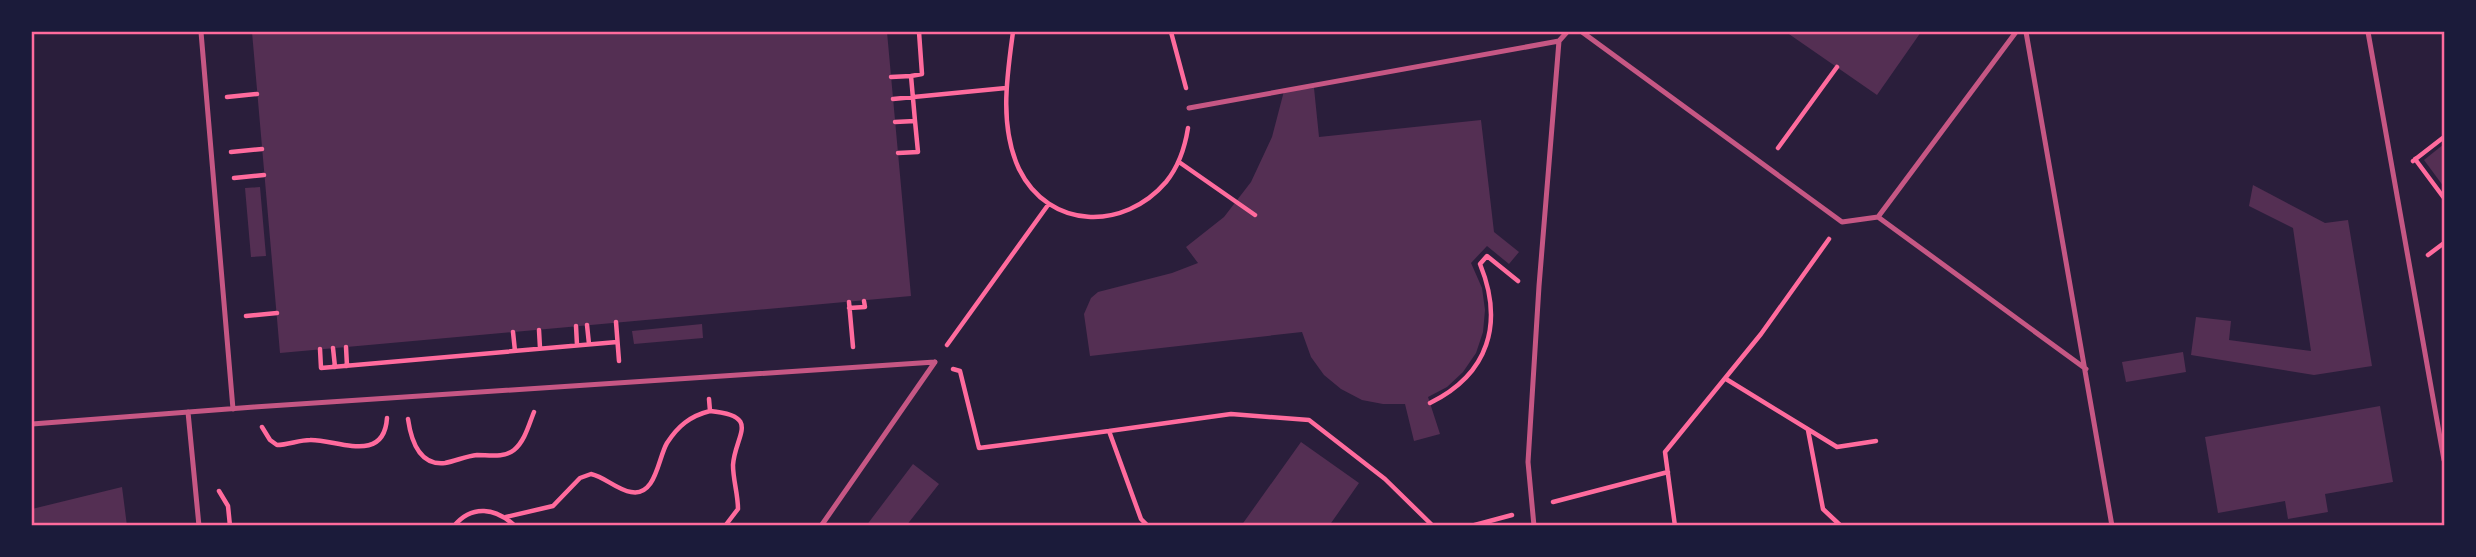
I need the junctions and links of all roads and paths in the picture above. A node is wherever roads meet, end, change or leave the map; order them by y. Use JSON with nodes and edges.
{"nodes":[{"id":1,"x":201,"y":32,"type":"edge"},
{"id":2,"x":919,"y":32,"type":"edge"},
{"id":3,"x":1013,"y":32,"type":"edge"},
{"id":4,"x":1171,"y":32,"type":"edge"},
{"id":5,"x":1567,"y":32,"type":"edge"},
{"id":6,"x":1582,"y":32,"type":"edge"},
{"id":7,"x":2016,"y":32,"type":"edge"},
{"id":8,"x":2026,"y":32,"type":"edge"},
{"id":9,"x":2368,"y":32,"type":"edge"},
{"id":10,"x":1559,"y":41,"type":"junction"},
{"id":11,"x":1837,"y":67,"type":"dead end"},
{"id":12,"x":911,"y":76,"type":"junction"},
{"id":13,"x":891,"y":77,"type":"dead end"},
{"id":14,"x":1006,"y":88,"type":"junction"},
{"id":15,"x":913,"y":97,"type":"junction"},
{"id":16,"x":893,"y":99,"type":"dead end"},
{"id":17,"x":1189,"y":108,"type":"junction"},
{"id":18,"x":915,"y":121,"type":"junction"},
{"id":19,"x":895,"y":122,"type":"dead end"},
{"id":20,"x":2445,"y":137,"type":"edge"},
{"id":21,"x":898,"y":153,"type":"dead end"},
{"id":22,"x":2415,"y":159,"type":"junction"},
{"id":23,"x":1179,"y":162,"type":"junction"},
{"id":24,"x":1766,"y":164,"type":"junction"},
{"id":25,"x":2393,"y":176,"type":"junction"},
{"id":26,"x":2445,"y":198,"type":"edge"},
{"id":27,"x":1048,"y":205,"type":"junction"},
{"id":28,"x":1255,"y":215,"type":"dead end"},
{"id":29,"x":1878,"y":218,"type":"junction"},
{"id":30,"x":1842,"y":222,"type":"junction"},
{"id":31,"x":1479,"y":254,"type":"dead end"},
{"id":32,"x":1484,"y":260,"type":"junction"},
{"id":33,"x":1502,"y":268,"type":"dead end"},
{"id":34,"x":864,"y":301,"type":"dead end"},
{"id":35,"x":276,"y":313,"type":"dead end"},
{"id":36,"x":225,"y":318,"type":"junction"},
{"id":37,"x":616,"y":322,"type":"dead end"},
{"id":38,"x":587,"y":325,"type":"dead end"},
{"id":39,"x":576,"y":326,"type":"dead end"},
{"id":40,"x":539,"y":330,"type":"dead end"},
{"id":41,"x":513,"y":332,"type":"dead end"},
{"id":42,"x":589,"y":344,"type":"junction"},
{"id":43,"x":577,"y":345,"type":"junction"},
{"id":44,"x":346,"y":347,"type":"dead end"},
{"id":45,"x":333,"y":348,"type":"dead end"},
{"id":46,"x":540,"y":348,"type":"junction"},
{"id":47,"x":320,"y":349,"type":"dead end"},
{"id":48,"x":515,"y":351,"type":"junction"},
{"id":49,"x":935,"y":362,"type":"junction"},
{"id":50,"x":347,"y":366,"type":"junction"},
{"id":51,"x":335,"y":367,"type":"junction"},
{"id":52,"x":855,"y":367,"type":"junction"},
{"id":53,"x":2086,"y":369,"type":"junction"},
{"id":54,"x":707,"y":377,"type":"junction"},
{"id":55,"x":1726,"y":379,"type":"junction"},
{"id":56,"x":539,"y":388,"type":"junction"},
{"id":57,"x":405,"y":397,"type":"junction"},
{"id":58,"x":388,"y":399,"type":"junction"},
{"id":59,"x":1430,"y":403,"type":"dead end"},
{"id":60,"x":254,"y":407,"type":"junction"},
{"id":61,"x":233,"y":409,"type":"junction"},
{"id":62,"x":710,"y":411,"type":"junction"},
{"id":63,"x":188,"y":412,"type":"junction"},
{"id":64,"x":32,"y":424,"type":"edge"},
{"id":65,"x":1808,"y":429,"type":"junction"},
{"id":66,"x":1109,"y":431,"type":"junction"},
{"id":67,"x":1876,"y":441,"type":"dead end"},
{"id":68,"x":2445,"y":460,"type":"edge"},
{"id":69,"x":1668,"y":472,"type":"junction"},
{"id":70,"x":1532,"y":509,"type":"junction"},
{"id":71,"x":506,"y":517,"type":"junction"},
{"id":72,"x":199,"y":526,"type":"edge"},
{"id":73,"x":454,"y":526,"type":"edge"},
{"id":74,"x":514,"y":526,"type":"edge"},
{"id":75,"x":725,"y":526,"type":"edge"},
{"id":76,"x":821,"y":526,"type":"edge"},
{"id":77,"x":1147,"y":526,"type":"edge"},
{"id":78,"x":1433,"y":526,"type":"edge"},
{"id":79,"x":1471,"y":526,"type":"edge"},
{"id":80,"x":1534,"y":526,"type":"edge"},
{"id":81,"x":1675,"y":526,"type":"edge"},
{"id":82,"x":1841,"y":526,"type":"edge"},
{"id":83,"x":2112,"y":526,"type":"edge"}],
"edges":[{"from":1,"to":36,"type":"lane"},
{"from":2,"to":12,"type":"path"},
{"from":3,"to":14,"type":"path"},
{"from":4,"to":17,"type":"path"},
{"from":5,"to":10,"type":"lane"},
{"from":6,"to":24,"type":"lane"},
{"from":7,"to":29,"type":"lane"},
{"from":8,"to":53,"type":"lane"},
{"from":9,"to":25,"type":"lane"},
{"from":10,"to":17,"type":"lane"},
{"from":10,"to":70,"type":"lane"},
{"from":11,"to":24,"type":"path"},
{"from":12,"to":13,"type":"path"},
{"from":12,"to":15,"type":"path"},
{"from":14,"to":15,"type":"path"},
{"from":14,"to":27,"type":"path"},
{"from":15,"to":16,"type":"path"},
{"from":15,"to":18,"type":"path"},
{"from":17,"to":23,"type":"path"},
{"from":18,"to":19,"type":"path"},
{"from":18,"to":21,"type":"path"},
{"from":20,"to":22,"type":"path"},
{"from":22,"to":25,"type":"path"},
{"from":22,"to":26,"type":"path"},
{"from":23,"to":27,"type":"path"},
{"from":23,"to":28,"type":"path"},
{"from":24,"to":30,"type":"lane"},
{"from":25,"to":68,"type":"lane"},
{"from":27,"to":49,"type":"path"},
{"from":29,"to":30,"type":"lane"},
{"from":29,"to":53,"type":"lane"},
{"from":30,"to":55,"type":"path"},
{"from":31,"to":32,"type":"path"},
{"from":32,"to":33,"type":"path"},
{"from":32,"to":59,"type":"path"},
{"from":34,"to":52,"type":"path"},
{"from":35,"to":36,"type":"path"},
{"from":36,"to":61,"type":"lane"},
{"from":37,"to":42,"type":"path"},
{"from":38,"to":42,"type":"path"},
{"from":39,"to":43,"type":"path"},
{"from":40,"to":46,"type":"path"},
{"from":41,"to":48,"type":"path"},
{"from":42,"to":43,"type":"path"},
{"from":43,"to":46,"type":"path"},
{"from":44,"to":50,"type":"path"},
{"from":45,"to":51,"type":"path"},
{"from":46,"to":48,"type":"path"},
{"from":47,"to":51,"type":"path"},
{"from":48,"to":50,"type":"path"},
{"from":49,"to":52,"type":"lane"},
{"from":49,"to":66,"type":"path"},
{"from":49,"to":76,"type":"lane"},
{"from":50,"to":51,"type":"path"},
{"from":52,"to":54,"type":"lane"},
{"from":53,"to":83,"type":"lane"},
{"from":54,"to":56,"type":"lane"},
{"from":54,"to":62,"type":"path"},
{"from":55,"to":65,"type":"path"},
{"from":55,"to":69,"type":"path"},
{"from":56,"to":57,"type":"lane"},
{"from":56,"to":57,"type":"path"},
{"from":57,"to":58,"type":"lane"},
{"from":58,"to":60,"type":"lane"},
{"from":58,"to":60,"type":"path"},
{"from":60,"to":61,"type":"lane"},
{"from":61,"to":63,"type":"lane"},
{"from":62,"to":71,"type":"path"},
{"from":62,"to":75,"type":"path"},
{"from":63,"to":64,"type":"lane"},
{"from":63,"to":72,"type":"lane"},
{"from":65,"to":67,"type":"path"},
{"from":65,"to":82,"type":"path"},
{"from":66,"to":77,"type":"path"},
{"from":66,"to":78,"type":"path"},
{"from":69,"to":70,"type":"path"},
{"from":69,"to":81,"type":"path"},
{"from":70,"to":79,"type":"path"},
{"from":70,"to":80,"type":"lane"},
{"from":71,"to":73,"type":"path"},
{"from":71,"to":74,"type":"path"}]}
